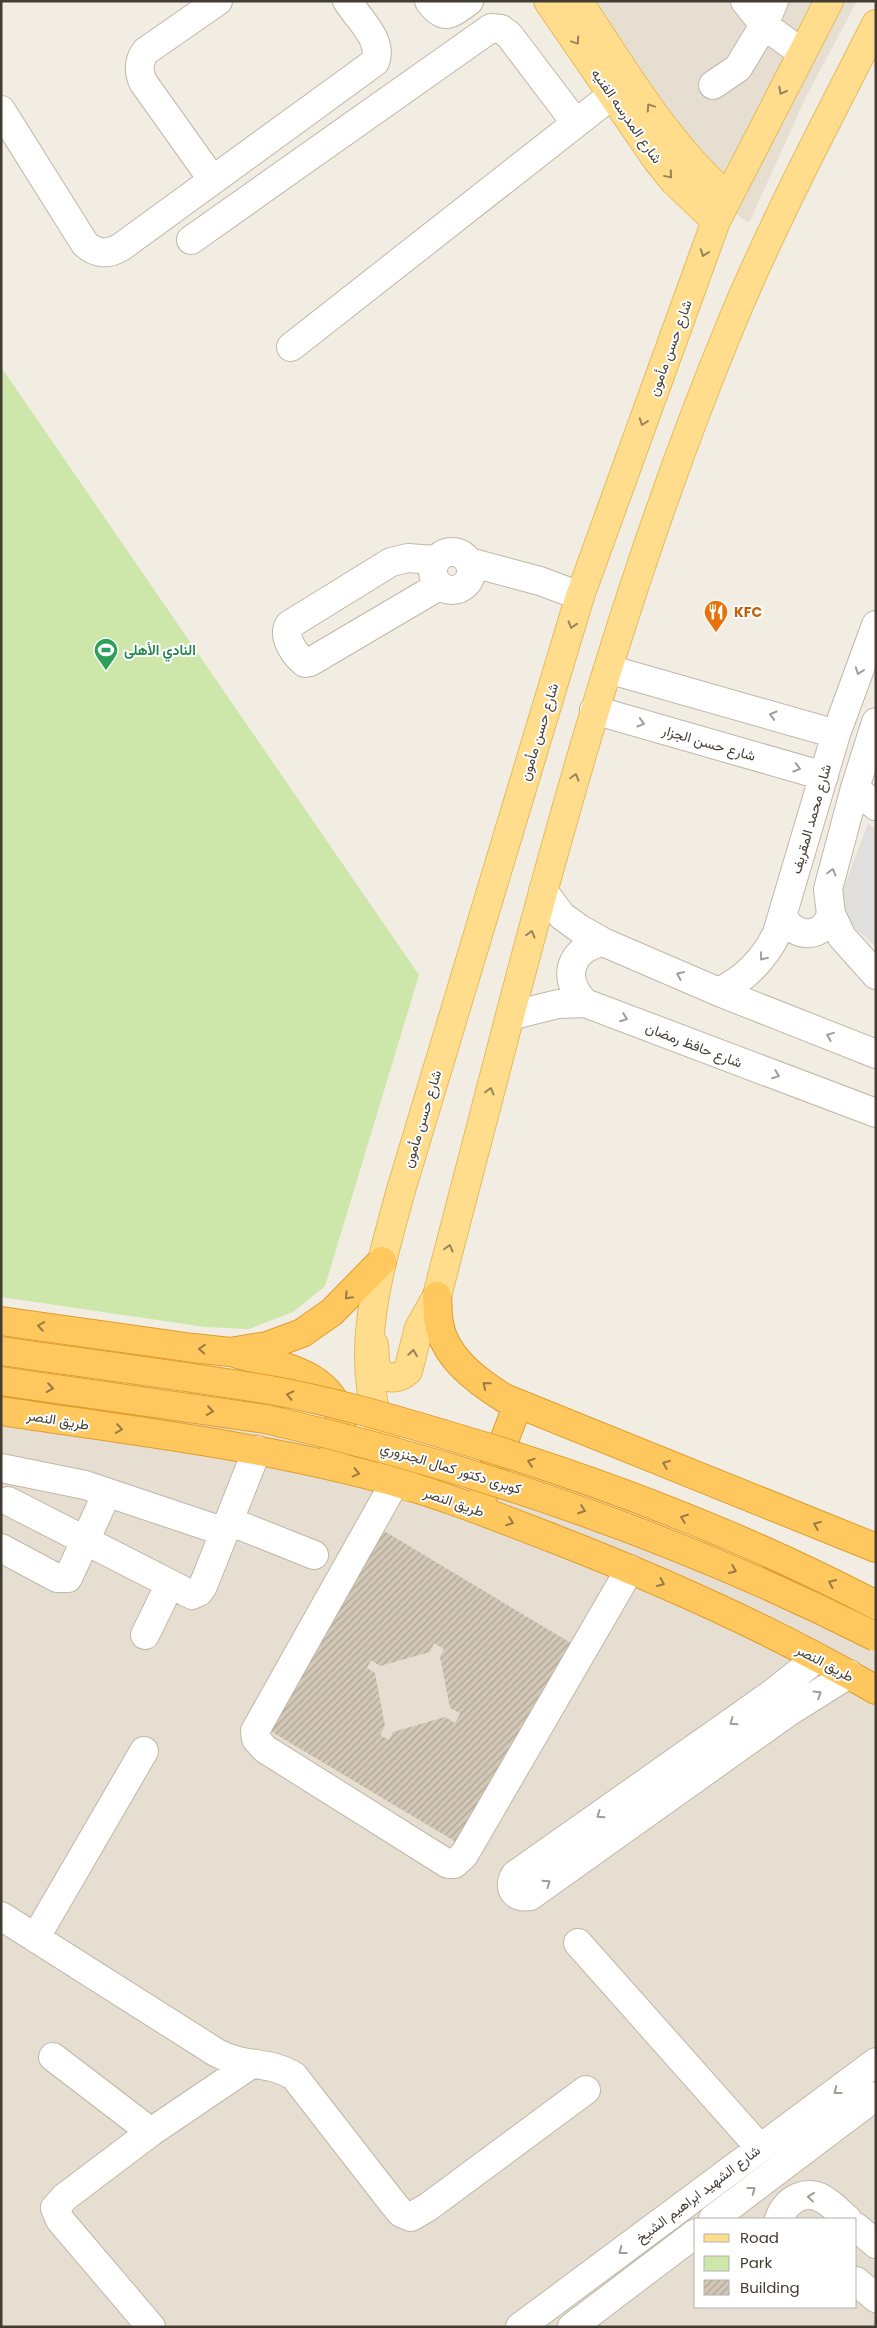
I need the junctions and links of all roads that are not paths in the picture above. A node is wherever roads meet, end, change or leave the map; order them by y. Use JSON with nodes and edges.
{"nodes":[{"id":1,"x":218,"y":1,"type":"edge"},
{"id":2,"x":347,"y":1,"type":"edge"},
{"id":3,"x":429,"y":1,"type":"edge"},
{"id":4,"x":469,"y":1,"type":"edge"},
{"id":5,"x":548,"y":1,"type":"edge"},
{"id":6,"x":578,"y":1,"type":"edge"},
{"id":7,"x":745,"y":1,"type":"edge"},
{"id":8,"x":829,"y":1,"type":"edge"},
{"id":9,"x":769,"y":13,"type":"edge"},
{"id":10,"x":876,"y":24,"type":"edge"},
{"id":11,"x":802,"y":53,"type":"junction"},
{"id":12,"x":713,"y":85,"type":"dead end"},
{"id":13,"x":612,"y":95,"type":"junction"},
{"id":14,"x":1,"y":110,"type":"edge"},
{"id":15,"x":575,"y":122,"type":"junction"},
{"id":16,"x":212,"y":179,"type":"junction"},
{"id":17,"x":727,"y":196,"type":"junction"},
{"id":18,"x":716,"y":221,"type":"junction"},
{"id":19,"x":191,"y":240,"type":"dead end"},
{"id":20,"x":291,"y":347,"type":"dead end"},
{"id":21,"x":435,"y":560,"type":"junction"},
{"id":22,"x":469,"y":562,"type":"junction"},
{"id":23,"x":439,"y":586,"type":"junction"},
{"id":24,"x":580,"y":596,"type":"junction"},
{"id":25,"x":876,"y":625,"type":"edge"},
{"id":26,"x":608,"y":669,"type":"junction"},
{"id":27,"x":594,"y":710,"type":"junction"},
{"id":28,"x":876,"y":722,"type":"edge"},
{"id":29,"x":836,"y":734,"type":"junction"},
{"id":30,"x":824,"y":776,"type":"junction"},
{"id":31,"x":854,"y":788,"type":"junction"},
{"id":32,"x":876,"y":806,"type":"edge"},
{"id":33,"x":542,"y":891,"type":"junction"},
{"id":34,"x":832,"y":914,"type":"junction"},
{"id":35,"x":783,"y":917,"type":"junction"},
{"id":36,"x":603,"y":942,"type":"junction"},
{"id":37,"x":876,"y":974,"type":"edge"},
{"id":38,"x":719,"y":992,"type":"junction"},
{"id":39,"x":584,"y":1004,"type":"junction"},
{"id":40,"x":510,"y":1016,"type":"junction"},
{"id":41,"x":876,"y":1054,"type":"edge"},
{"id":42,"x":876,"y":1113,"type":"edge"},
{"id":43,"x":382,"y":1260,"type":"junction"},
{"id":44,"x":437,"y":1296,"type":"junction"},
{"id":45,"x":1,"y":1320,"type":"edge"},
{"id":46,"x":372,"y":1322,"type":"junction"},
{"id":47,"x":1,"y":1351,"type":"edge"},
{"id":48,"x":230,"y":1352,"type":"junction"},
{"id":49,"x":1,"y":1381,"type":"edge"},
{"id":50,"x":518,"y":1404,"type":"junction"},
{"id":51,"x":1,"y":1411,"type":"edge"},
{"id":52,"x":257,"y":1450,"type":"junction"},
{"id":53,"x":325,"y":1466,"type":"junction"},
{"id":54,"x":11,"y":1470,"type":"edge"},
{"id":55,"x":402,"y":1484,"type":"junction"},
{"id":56,"x":107,"y":1493,"type":"junction"},
{"id":57,"x":5,"y":1509,"type":"edge"},
{"id":58,"x":477,"y":1509,"type":"junction"},
{"id":59,"x":227,"y":1526,"type":"junction"},
{"id":60,"x":86,"y":1541,"type":"junction"},
{"id":61,"x":1,"y":1548,"type":"edge"},
{"id":62,"x":871,"y":1548,"type":"edge"},
{"id":63,"x":314,"y":1555,"type":"dead end"},
{"id":64,"x":630,"y":1569,"type":"junction"},
{"id":65,"x":170,"y":1584,"type":"junction"},
{"id":66,"x":876,"y":1605,"type":"edge"},
{"id":67,"x":145,"y":1635,"type":"dead end"},
{"id":68,"x":876,"y":1637,"type":"edge"},
{"id":69,"x":817,"y":1658,"type":"junction"},
{"id":70,"x":848,"y":1674,"type":"junction"},
{"id":71,"x":876,"y":1690,"type":"edge"},
{"id":72,"x":144,"y":1751,"type":"dead end"},
{"id":73,"x":682,"y":1773,"type":"junction"},
{"id":74,"x":582,"y":1844,"type":"dead end"},
{"id":75,"x":1,"y":1916,"type":"edge"},
{"id":76,"x":36,"y":1937,"type":"junction"},
{"id":77,"x":578,"y":1943,"type":"dead end"},
{"id":78,"x":53,"y":2057,"type":"dead end"},
{"id":79,"x":876,"y":2062,"type":"edge"},
{"id":80,"x":250,"y":2065,"type":"junction"},
{"id":81,"x":586,"y":2090,"type":"dead end"},
{"id":82,"x":876,"y":2096,"type":"edge"},
{"id":83,"x":151,"y":2132,"type":"junction"},
{"id":84,"x":760,"y":2148,"type":"junction"},
{"id":85,"x":714,"y":2218,"type":"edge"},
{"id":86,"x":780,"y":2218,"type":"edge"},
{"id":87,"x":846,"y":2218,"type":"edge"},
{"id":88,"x":857,"y":2228,"type":"edge"},
{"id":89,"x":694,"y":2234,"type":"edge"},
{"id":90,"x":876,"y":2244,"type":"edge"},
{"id":91,"x":694,"y":2256,"type":"edge"},
{"id":92,"x":653,"y":2265,"type":"junction"},
{"id":93,"x":857,"y":2281,"type":"edge"},
{"id":94,"x":876,"y":2298,"type":"edge"},
{"id":95,"x":151,"y":2327,"type":"edge"},
{"id":96,"x":520,"y":2327,"type":"edge"},
{"id":97,"x":572,"y":2327,"type":"edge"}],
"edges":[{"from":1,"to":16,"type":"street"},
{"from":2,"to":16,"type":"street"},
{"from":3,"to":4,"type":"street"},
{"from":5,"to":13,"type":"main road","name":"شارع المدرسه الفنيه","one_way":true},
{"from":17,"to":6,"type":"main road","name":"شارع المدرسه الفنيه","one_way":true},
{"from":7,"to":9,"type":"street"},
{"from":8,"to":11,"type":"main road","name":"شارع حسن مأمون"},
{"from":9,"to":11,"type":"street"},
{"from":9,"to":12,"type":"street"},
{"from":10,"to":26,"type":"main road"},
{"from":11,"to":17,"type":"main road","name":"شارع حسن مأمون","one_way":true},
{"from":13,"to":15,"type":"street"},
{"from":13,"to":18,"type":"main road","name":"شارع المدرسه الفنيه","one_way":true},
{"from":14,"to":16,"type":"street"},
{"from":15,"to":19,"type":"street"},
{"from":15,"to":20,"type":"street"},
{"from":17,"to":18,"type":"main road","name":"شارع حسن مأمون"},
{"from":18,"to":24,"type":"main road","name":"شارع حسن مأمون","one_way":true},
{"from":21,"to":22,"type":"street"},
{"from":21,"to":23,"type":"street"},
{"from":21,"to":23,"type":"street"},
{"from":22,"to":23,"type":"street"},
{"from":22,"to":24,"type":"street"},
{"from":24,"to":43,"type":"main road","name":"شارع حسن مأمون","one_way":true},
{"from":25,"to":29,"type":"street","name":"شارع محمد المقريف","one_way":true},
{"from":26,"to":27,"type":"main road"},
{"from":29,"to":26,"type":"street","one_way":true},
{"from":27,"to":30,"type":"street","name":"شارع حسن الجزار","one_way":true},
{"from":33,"to":27,"type":"main road","one_way":true},
{"from":28,"to":31,"type":"street"},
{"from":29,"to":30,"type":"street","name":"شارع محمد المقريف"},
{"from":30,"to":35,"type":"street","name":"شارع محمد المقريف"},
{"from":31,"to":32,"type":"street"},
{"from":34,"to":31,"type":"street","one_way":true},
{"from":33,"to":36,"type":"street"},
{"from":40,"to":33,"type":"main road","one_way":true},
{"from":34,"to":35,"type":"street"},
{"from":34,"to":37,"type":"street"},
{"from":35,"to":38,"type":"street","name":"شارع محمد المقريف","one_way":true},
{"from":38,"to":36,"type":"street","one_way":true},
{"from":36,"to":39,"type":"street"},
{"from":41,"to":38,"type":"street","one_way":true},
{"from":39,"to":40,"type":"street","name":"شارع حافظ رمضان"},
{"from":39,"to":42,"type":"street","name":"شارع حافظ رمضان","one_way":true},
{"from":44,"to":40,"type":"main road","one_way":true},
{"from":43,"to":46,"type":"main road","name":"شارع حسن مأمون"},
{"from":43,"to":48,"type":"highway","one_way":true},
{"from":46,"to":44,"type":"main road","one_way":true},
{"from":50,"to":44,"type":"highway","one_way":true},
{"from":48,"to":45,"type":"highway","one_way":true},
{"from":46,"to":55,"type":"main road","name":"شارع حسن مأمون"},
{"from":66,"to":47,"type":"highway","name":"كوبرى دكتور كمال الجنزوري","one_way":true,"bridge":true},
{"from":48,"to":53,"type":"highway"},
{"from":49,"to":68,"type":"highway","name":"كوبرى دكتور كمال الجنزوري","one_way":true,"bridge":true},
{"from":50,"to":58,"type":"highway"},
{"from":62,"to":50,"type":"highway","one_way":true},
{"from":51,"to":52,"type":"highway","name":"طريق النصر","one_way":true},
{"from":52,"to":53,"type":"highway","name":"طريق النصر"},
{"from":52,"to":59,"type":"street"},
{"from":53,"to":55,"type":"highway","name":"طريق النصر","one_way":true},
{"from":54,"to":56,"type":"street"},
{"from":54,"to":57,"type":"street"},
{"from":55,"to":58,"type":"highway","name":"طريق النصر"},
{"from":55,"to":64,"type":"street"},
{"from":56,"to":59,"type":"street"},
{"from":56,"to":60,"type":"street"},
{"from":57,"to":60,"type":"street"},
{"from":58,"to":64,"type":"highway","name":"طريق النصر","one_way":true},
{"from":59,"to":63,"type":"street"},
{"from":59,"to":65,"type":"street"},
{"from":60,"to":61,"type":"street"},
{"from":60,"to":65,"type":"street"},
{"from":64,"to":69,"type":"highway","name":"طريق النصر","one_way":true},
{"from":65,"to":67,"type":"street"},
{"from":69,"to":70,"type":"highway","name":"طريق النصر"},
{"from":69,"to":73,"type":"street","one_way":true},
{"from":70,"to":71,"type":"highway","name":"طريق النصر"},
{"from":73,"to":70,"type":"street","one_way":true},
{"from":72,"to":76,"type":"street"},
{"from":73,"to":74,"type":"street"},
{"from":75,"to":76,"type":"street"},
{"from":76,"to":80,"type":"street"},
{"from":77,"to":84,"type":"street"},
{"from":78,"to":83,"type":"street"},
{"from":79,"to":84,"type":"street","name":"شارع الشهيد ابراهيم الشيخ","one_way":true},
{"from":80,"to":81,"type":"street"},
{"from":80,"to":83,"type":"street"},
{"from":85,"to":82,"type":"street","name":"شارع الشهيد ابراهيم الشيخ","one_way":true},
{"from":83,"to":95,"type":"street"},
{"from":84,"to":96,"type":"street","name":"شارع الشهيد ابراهيم الشيخ","one_way":true},
{"from":87,"to":86,"type":"street","one_way":true},
{"from":88,"to":90,"type":"street"},
{"from":89,"to":92,"type":"street"},
{"from":91,"to":92,"type":"street"},
{"from":92,"to":97,"type":"street"},
{"from":93,"to":94,"type":"street"}]}
